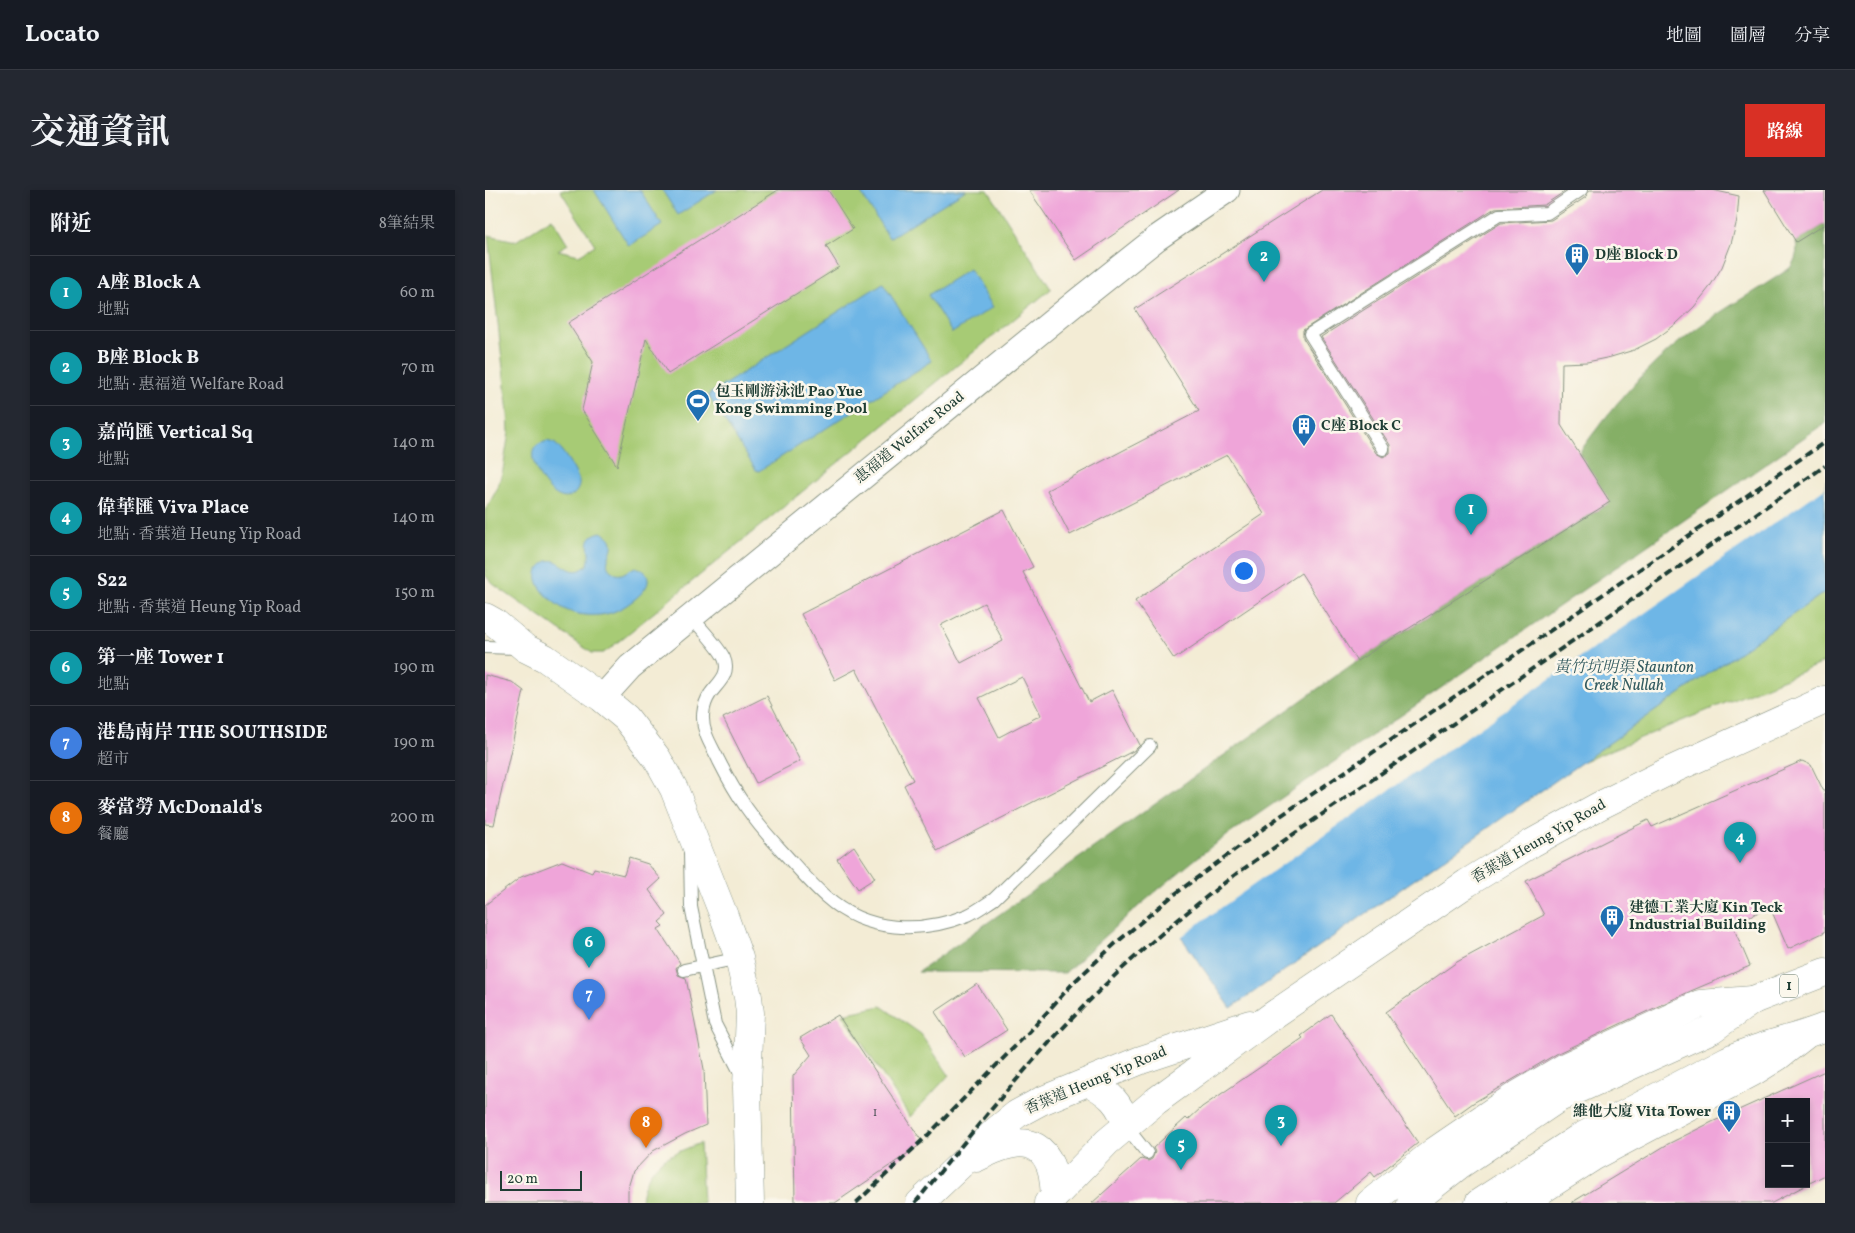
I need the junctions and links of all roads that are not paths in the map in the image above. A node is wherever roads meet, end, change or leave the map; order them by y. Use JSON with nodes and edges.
{"nodes":[{"id":1,"x":1227,"y":190,"type":"edge"},
{"id":2,"x":1581,"y":190,"type":"edge"},
{"id":3,"x":1383,"y":449,"type":"dead end"},
{"id":4,"x":691,"y":616,"type":"junction"},
{"id":5,"x":485,"y":617,"type":"edge"},
{"id":6,"x":485,"y":647,"type":"edge"},
{"id":7,"x":525,"y":648,"type":"junction"},
{"id":8,"x":603,"y":698,"type":"junction"},
{"id":9,"x":1825,"y":700,"type":"edge"},
{"id":10,"x":1150,"y":746,"type":"dead end"},
{"id":11,"x":691,"y":833,"type":"junction"},
{"id":12,"x":739,"y":958,"type":"junction"},
{"id":13,"x":704,"y":966,"type":"junction"},
{"id":14,"x":684,"y":970,"type":"dead end"},
{"id":15,"x":1825,"y":972,"type":"edge"},
{"id":16,"x":1753,"y":1000,"type":"junction"},
{"id":17,"x":1272,"y":1016,"type":"junction"},
{"id":18,"x":1814,"y":1031,"type":"edge"},
{"id":19,"x":1089,"y":1082,"type":"junction"},
{"id":20,"x":747,"y":1087,"type":"junction"},
{"id":21,"x":1127,"y":1125,"type":"junction"},
{"id":22,"x":1147,"y":1153,"type":"dead end"},
{"id":23,"x":959,"y":1166,"type":"junction"},
{"id":24,"x":1051,"y":1200,"type":"edge"},
{"id":25,"x":750,"y":1203,"type":"edge"},
{"id":26,"x":920,"y":1203,"type":"edge"},
{"id":27,"x":1370,"y":1203,"type":"edge"},
{"id":28,"x":1411,"y":1203,"type":"edge"},
{"id":29,"x":1479,"y":1203,"type":"edge"},
{"id":30,"x":1521,"y":1203,"type":"edge"}],
"edges":[{"from":1,"to":4,"type":"street","name":"惠福道 Welfare Road"},
{"from":2,"to":3,"type":"lane"},
{"from":4,"to":8,"type":"street","name":"惠福道 Welfare Road"},
{"from":4,"to":10,"type":"lane"},
{"from":5,"to":7,"type":"main road"},
{"from":6,"to":7,"type":"lane"},
{"from":7,"to":8,"type":"main road"},
{"from":8,"to":11,"type":"main road"},
{"from":9,"to":17,"type":"main road","name":"香葉道 Heung Yip Road"},
{"from":11,"to":12,"type":"main road"},
{"from":11,"to":13,"type":"lane"},
{"from":12,"to":13,"type":"lane"},
{"from":12,"to":20,"type":"main road"},
{"from":13,"to":14,"type":"lane"},
{"from":13,"to":20,"type":"lane"},
{"from":15,"to":16,"type":"main road","number":"1"},
{"from":16,"to":27,"type":"main road"},
{"from":16,"to":28,"type":"main road","number":"1"},
{"from":17,"to":19,"type":"main road","name":"香葉道 Heung Yip Road"},
{"from":17,"to":21,"type":"main road","name":"香葉道 Heung Yip Road"},
{"from":18,"to":29,"type":"main road"},
{"from":18,"to":30,"type":"main road"},
{"from":19,"to":21,"type":"main road"},
{"from":19,"to":23,"type":"main road","name":"香葉道 Heung Yip Road"},
{"from":20,"to":25,"type":"main road"},
{"from":21,"to":22,"type":"lane"},
{"from":21,"to":24,"type":"main road","name":"香葉道 Heung Yip Road"},
{"from":23,"to":24,"type":"main road"},
{"from":23,"to":26,"type":"main road","name":"香葉道 Heung Yip Road"}]}
